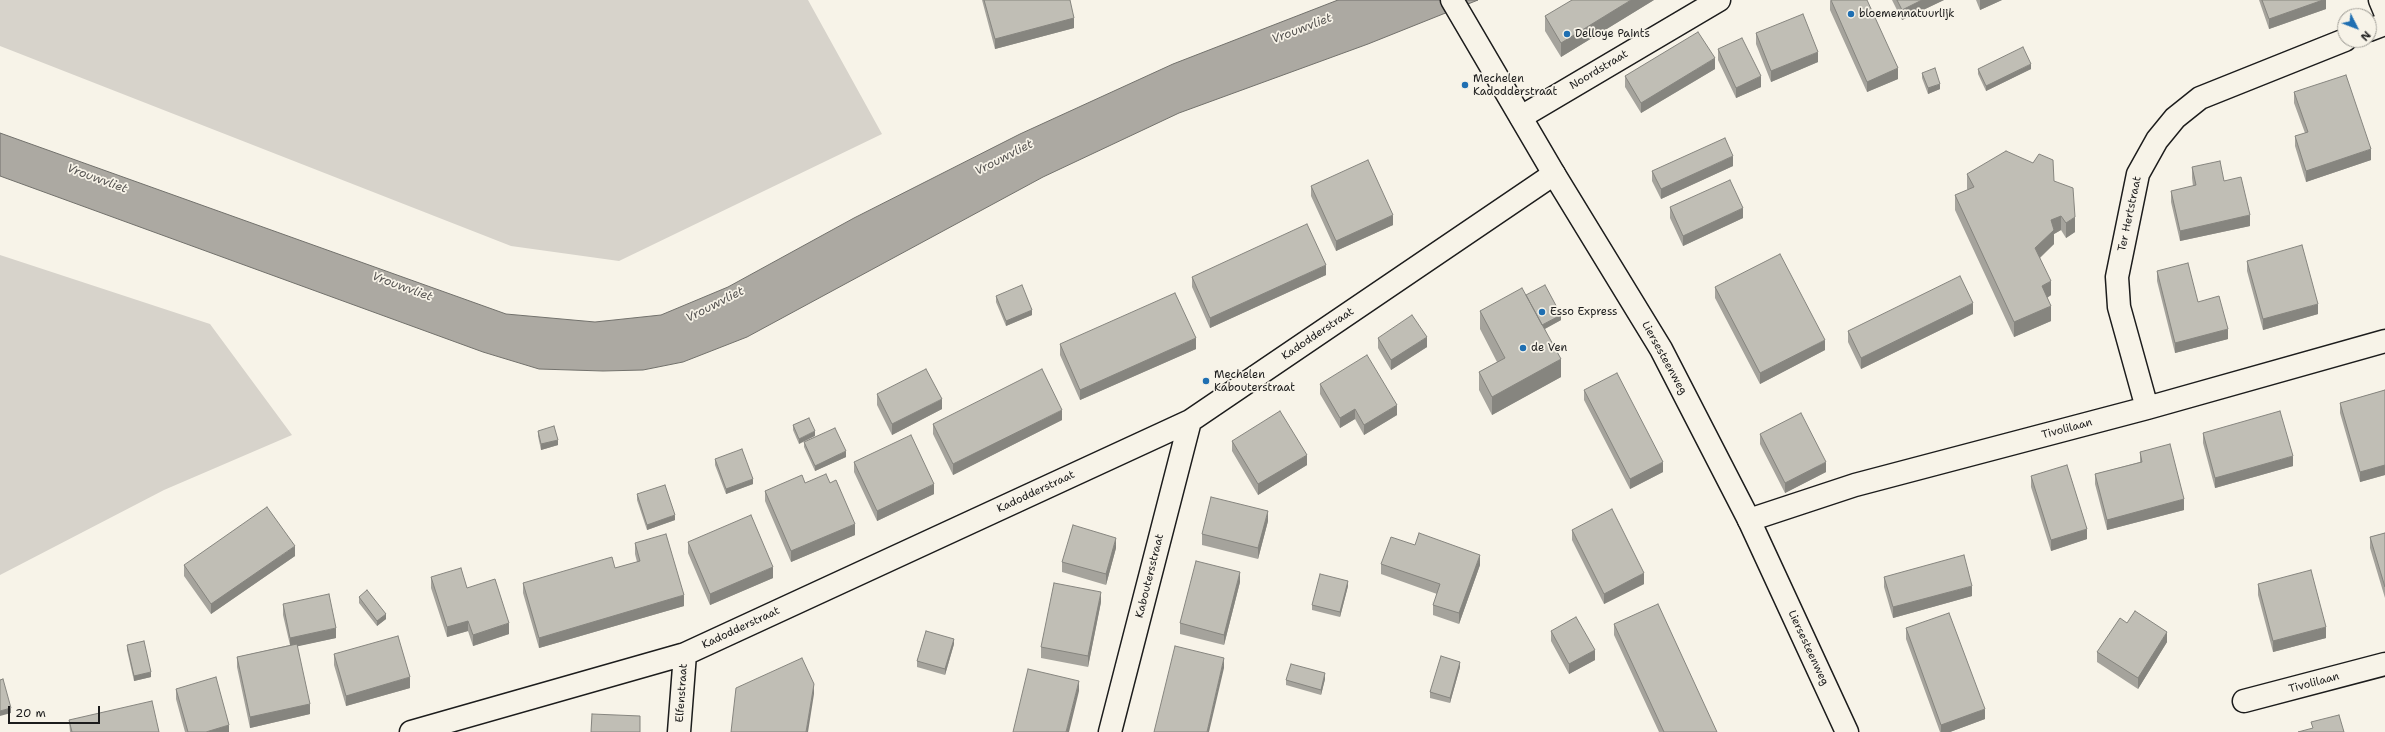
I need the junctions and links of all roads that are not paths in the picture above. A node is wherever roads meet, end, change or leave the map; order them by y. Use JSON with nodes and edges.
{"nodes":[{"id":1,"x":1452,"y":0,"type":"edge"},
{"id":2,"x":1718,"y":0,"type":"edge"},
{"id":3,"x":2380,"y":0,"type":"edge"},
{"id":4,"x":2385,"y":12,"type":"edge"},
{"id":5,"x":2337,"y":43,"type":"edge"},
{"id":6,"x":1521,"y":117,"type":"junction"},
{"id":7,"x":1554,"y":174,"type":"junction"},
{"id":8,"x":2385,"y":341,"type":"edge"},
{"id":9,"x":2147,"y":408,"type":"junction"},
{"id":10,"x":1190,"y":420,"type":"junction"},
{"id":11,"x":1749,"y":520,"type":"junction"},
{"id":12,"x":685,"y":654,"type":"junction"},
{"id":13,"x":2385,"y":664,"type":"edge"},
{"id":14,"x":2244,"y":702,"type":"dead end"},
{"id":15,"x":469,"y":723,"type":"edge"},
{"id":16,"x":411,"y":732,"type":"edge"},
{"id":17,"x":679,"y":732,"type":"edge"},
{"id":18,"x":1110,"y":732,"type":"edge"},
{"id":19,"x":1847,"y":732,"type":"edge"}],
"edges":[{"from":1,"to":6,"type":"street","name":"Liersesteenweg"},
{"from":2,"to":6,"type":"street","name":"Noordstraat"},
{"from":3,"to":4,"type":"street"},
{"from":5,"to":9,"type":"street","name":"Ter Hertstraat"},
{"from":6,"to":7,"type":"street","name":"Liersesteenweg"},
{"from":7,"to":10,"type":"street","name":"Kadodderstraat"},
{"from":7,"to":11,"type":"street","name":"Liersesteenweg"},
{"from":8,"to":9,"type":"street","name":"Tivolilaan"},
{"from":9,"to":11,"type":"street","name":"Tivolilaan"},
{"from":10,"to":12,"type":"street","name":"Kadodderstraat"},
{"from":10,"to":18,"type":"street","name":"Kaboutersstraat"},
{"from":11,"to":19,"type":"street","name":"Liersesteenweg"},
{"from":12,"to":15,"type":"street","name":"Kadodderstraat"},
{"from":12,"to":17,"type":"street","name":"Elfenstraat"},
{"from":13,"to":14,"type":"street","name":"Tivolilaan"},
{"from":15,"to":16,"type":"street","name":"Kadodderstraat"}]}
